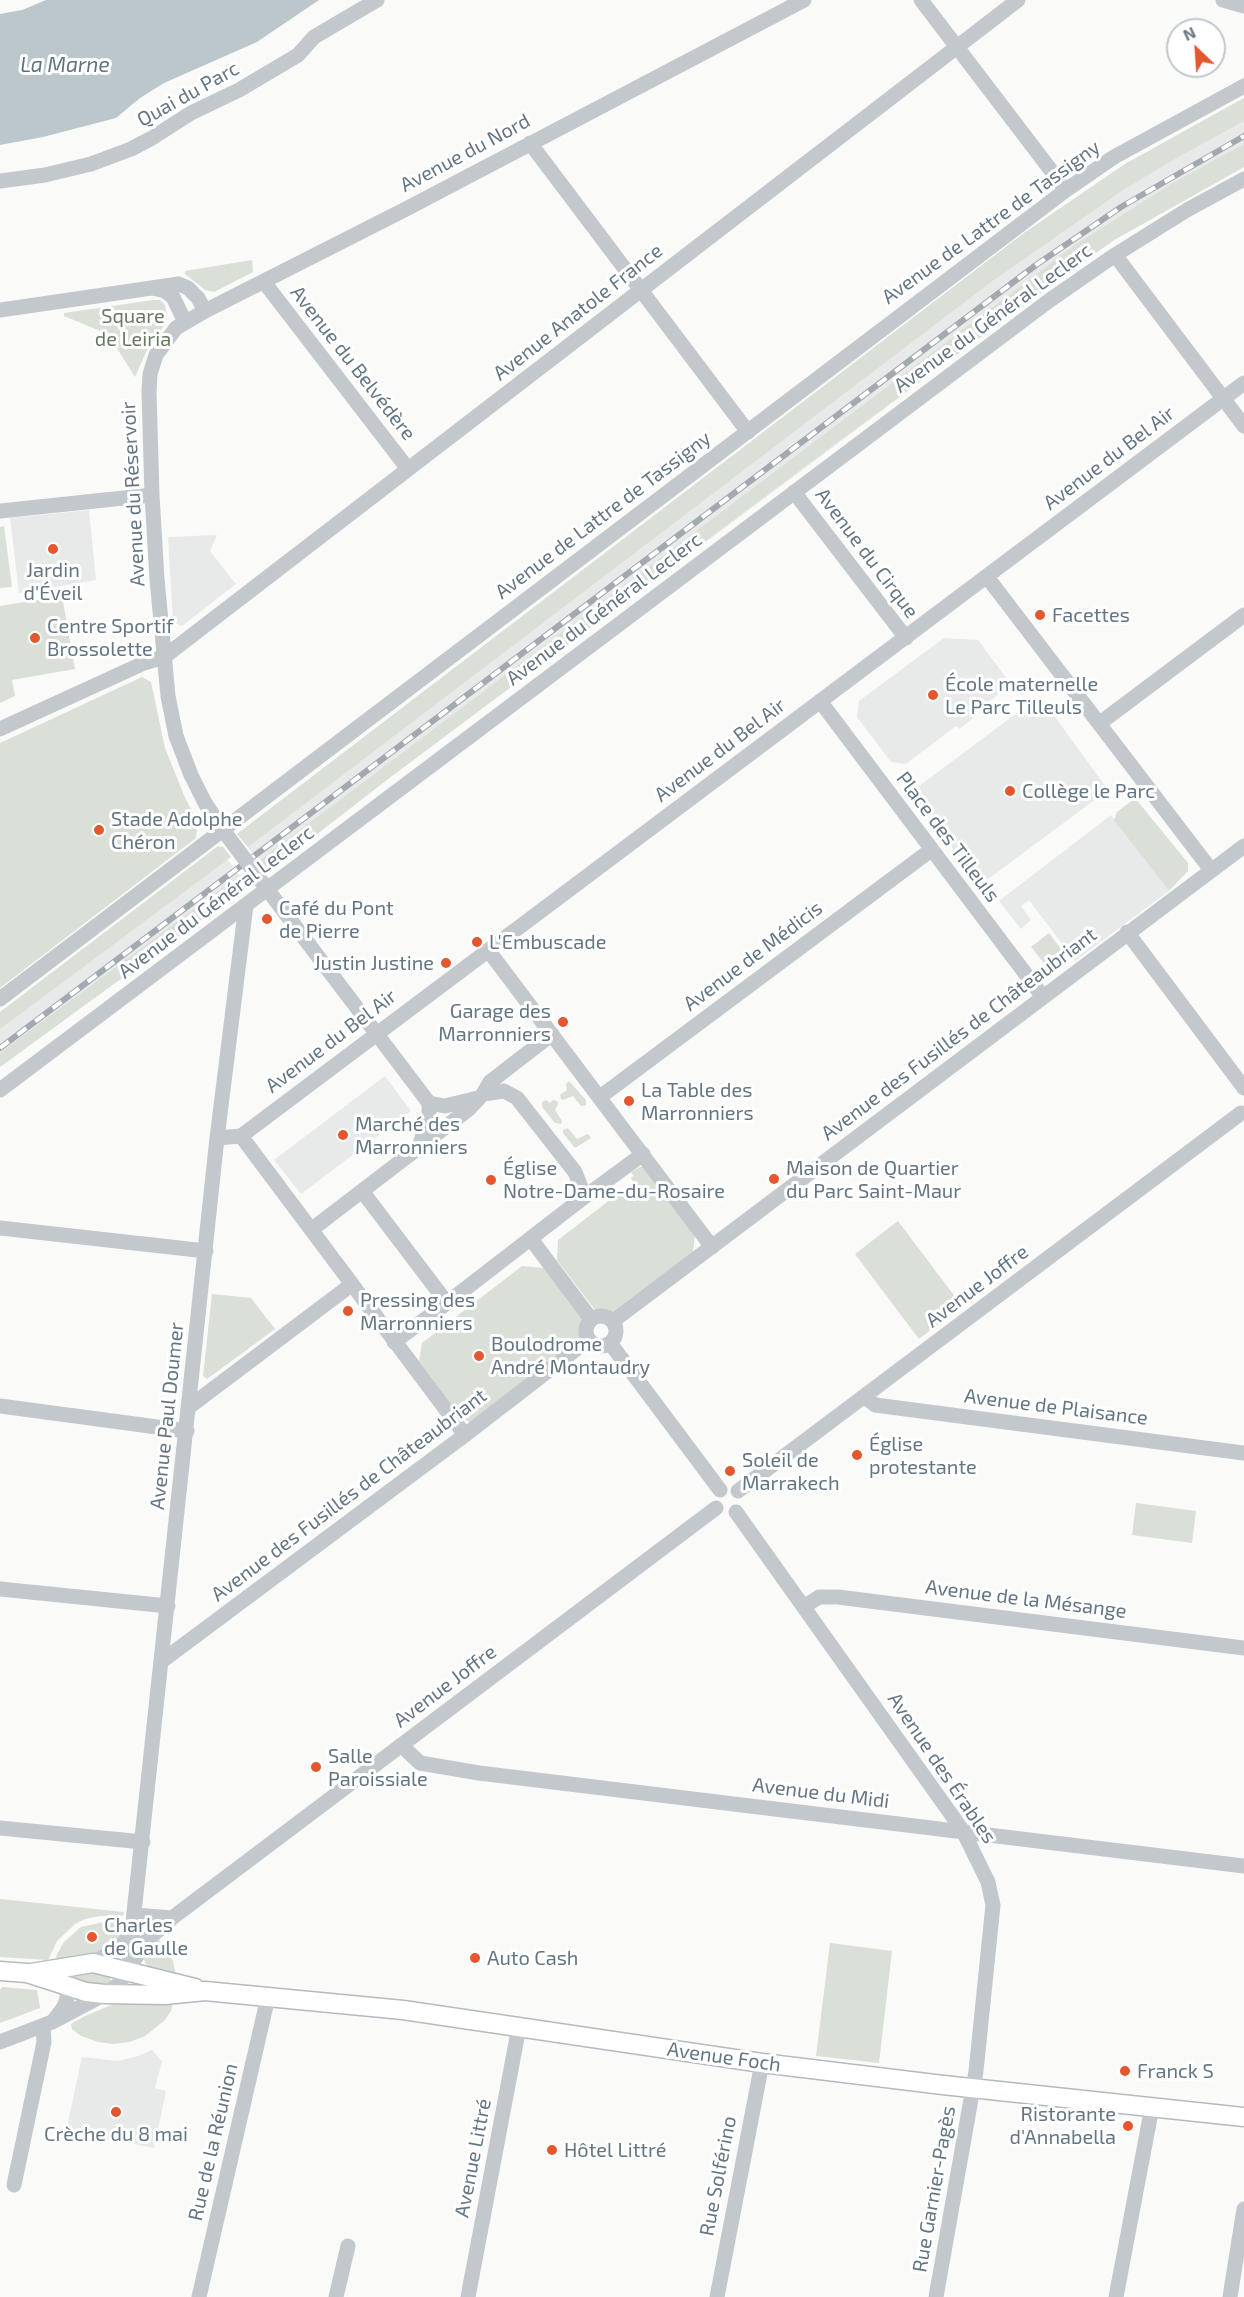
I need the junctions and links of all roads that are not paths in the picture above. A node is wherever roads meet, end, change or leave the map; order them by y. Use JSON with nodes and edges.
{"nodes":[{"id":1,"x":377,"y":0,"type":"edge"},
{"id":2,"x":804,"y":0,"type":"edge"},
{"id":3,"x":921,"y":0,"type":"edge"},
{"id":4,"x":1018,"y":0,"type":"edge"},
{"id":5,"x":1223,"y":0,"type":"edge"},
{"id":6,"x":1244,"y":6,"type":"edge"},
{"id":7,"x":957,"y":47,"type":"junction"},
{"id":8,"x":1244,"y":86,"type":"edge"},
{"id":9,"x":530,"y":142,"type":"junction"},
{"id":10,"x":1244,"y":179,"type":"edge"},
{"id":11,"x":0,"y":181,"type":"edge"},
{"id":12,"x":1066,"y":190,"type":"junction"},
{"id":13,"x":1115,"y":255,"type":"junction"},
{"id":14,"x":264,"y":282,"type":"junction"},
{"id":15,"x":151,"y":287,"type":"junction"},
{"id":16,"x":641,"y":290,"type":"junction"},
{"id":17,"x":0,"y":310,"type":"edge"},
{"id":18,"x":205,"y":311,"type":"junction"},
{"id":19,"x":185,"y":322,"type":"junction"},
{"id":20,"x":1244,"y":383,"type":"edge"},
{"id":21,"x":1224,"y":399,"type":"junction"},
{"id":22,"x":1244,"y":426,"type":"edge"},
{"id":23,"x":748,"y":432,"type":"junction"},
{"id":24,"x":408,"y":469,"type":"junction"},
{"id":25,"x":794,"y":492,"type":"junction"},
{"id":26,"x":152,"y":495,"type":"junction"},
{"id":27,"x":0,"y":511,"type":"edge"},
{"id":28,"x":987,"y":577,"type":"junction"},
{"id":29,"x":1244,"y":615,"type":"edge"},
{"id":30,"x":906,"y":638,"type":"junction"},
{"id":31,"x":164,"y":657,"type":"junction"},
{"id":32,"x":820,"y":701,"type":"junction"},
{"id":33,"x":1100,"y":723,"type":"junction"},
{"id":34,"x":0,"y":729,"type":"edge"},
{"id":35,"x":223,"y":830,"type":"junction"},
{"id":36,"x":1244,"y":846,"type":"edge"},
{"id":37,"x":932,"y":849,"type":"junction"},
{"id":38,"x":1211,"y":870,"type":"junction"},
{"id":39,"x":267,"y":889,"type":"junction"},
{"id":40,"x":246,"y":905,"type":"junction"},
{"id":41,"x":1127,"y":932,"type":"junction"},
{"id":42,"x":488,"y":950,"type":"junction"},
{"id":43,"x":1043,"y":997,"type":"junction"},
{"id":44,"x":0,"y":999,"type":"edge"},
{"id":45,"x":376,"y":1033,"type":"junction"},
{"id":46,"x":552,"y":1034,"type":"junction"},
{"id":47,"x":1244,"y":1089,"type":"edge"},
{"id":48,"x":0,"y":1090,"type":"edge"},
{"id":49,"x":481,"y":1096,"type":"junction"},
{"id":50,"x":600,"y":1097,"type":"junction"},
{"id":51,"x":429,"y":1103,"type":"junction"},
{"id":52,"x":1242,"y":1114,"type":"edge"},
{"id":53,"x":241,"y":1136,"type":"junction"},
{"id":54,"x":217,"y":1138,"type":"junction"},
{"id":55,"x":418,"y":1149,"type":"junction"},
{"id":56,"x":643,"y":1154,"type":"junction"},
{"id":57,"x":362,"y":1191,"type":"junction"},
{"id":58,"x":579,"y":1201,"type":"junction"},
{"id":59,"x":0,"y":1228,"type":"edge"},
{"id":60,"x":311,"y":1230,"type":"junction"},
{"id":61,"x":531,"y":1239,"type":"junction"},
{"id":62,"x":712,"y":1247,"type":"junction"},
{"id":63,"x":206,"y":1251,"type":"junction"},
{"id":64,"x":351,"y":1285,"type":"junction"},
{"id":65,"x":447,"y":1302,"type":"junction"},
{"id":66,"x":591,"y":1319,"type":"junction"},
{"id":67,"x":613,"y":1321,"type":"junction"},
{"id":68,"x":588,"y":1340,"type":"junction"},
{"id":69,"x":394,"y":1342,"type":"junction"},
{"id":70,"x":610,"y":1344,"type":"junction"},
{"id":71,"x":865,"y":1397,"type":"junction"},
{"id":72,"x":0,"y":1406,"type":"edge"},
{"id":73,"x":189,"y":1407,"type":"junction"},
{"id":74,"x":187,"y":1431,"type":"junction"},
{"id":75,"x":465,"y":1435,"type":"junction"},
{"id":76,"x":1244,"y":1453,"type":"edge"},
{"id":77,"x":720,"y":1490,"type":"junction"},
{"id":78,"x":738,"y":1491,"type":"junction"},
{"id":79,"x":716,"y":1508,"type":"junction"},
{"id":80,"x":736,"y":1512,"type":"junction"},
{"id":81,"x":0,"y":1589,"type":"edge"},
{"id":82,"x":168,"y":1606,"type":"junction"},
{"id":83,"x":805,"y":1606,"type":"junction"},
{"id":84,"x":1244,"y":1647,"type":"edge"},
{"id":85,"x":162,"y":1661,"type":"junction"},
{"id":86,"x":401,"y":1745,"type":"junction"},
{"id":87,"x":0,"y":1828,"type":"edge"},
{"id":88,"x":963,"y":1831,"type":"junction"},
{"id":89,"x":142,"y":1842,"type":"junction"},
{"id":90,"x":1244,"y":1866,"type":"edge"},
{"id":91,"x":172,"y":1918,"type":"junction"},
{"id":92,"x":133,"y":1923,"type":"junction"},
{"id":93,"x":84,"y":1965,"type":"junction"},
{"id":94,"x":126,"y":1970,"type":"junction"},
{"id":95,"x":0,"y":1971,"type":"edge"},
{"id":96,"x":27,"y":1973,"type":"junction"},
{"id":97,"x":68,"y":1986,"type":"junction"},
{"id":98,"x":205,"y":1991,"type":"junction"},
{"id":99,"x":105,"y":1994,"type":"junction"},
{"id":100,"x":268,"y":1997,"type":"junction"},
{"id":101,"x":47,"y":2024,"type":"junction"},
{"id":102,"x":519,"y":2026,"type":"junction"},
{"id":103,"x":0,"y":2042,"type":"edge"},
{"id":104,"x":762,"y":2063,"type":"junction"},
{"id":105,"x":973,"y":2088,"type":"junction"},
{"id":106,"x":1152,"y":2107,"type":"junction"},
{"id":107,"x":1244,"y":2117,"type":"edge"},
{"id":108,"x":14,"y":2185,"type":"dead end"},
{"id":109,"x":1244,"y":2209,"type":"edge"},
{"id":110,"x":348,"y":2246,"type":"dead end"},
{"id":111,"x":199,"y":2297,"type":"edge"},
{"id":112,"x":336,"y":2297,"type":"edge"},
{"id":113,"x":468,"y":2297,"type":"edge"},
{"id":114,"x":717,"y":2297,"type":"edge"},
{"id":115,"x":936,"y":2297,"type":"edge"},
{"id":116,"x":1116,"y":2297,"type":"edge"},
{"id":117,"x":1230,"y":2297,"type":"edge"}],
"edges":[{"from":1,"to":11,"type":"street","name":"Quai du Parc"},
{"from":2,"to":9,"type":"street","name":"Avenue du Nord"},
{"from":3,"to":7,"type":"street"},
{"from":4,"to":7,"type":"street","name":"Avenue Anatole France"},
{"from":5,"to":6,"type":"street"},
{"from":7,"to":12,"type":"street"},
{"from":7,"to":16,"type":"street","name":"Avenue Anatole France"},
{"from":8,"to":12,"type":"street","name":"Avenue de Lattre de Tassigny"},
{"from":9,"to":14,"type":"street","name":"Avenue du Nord"},
{"from":9,"to":16,"type":"street"},
{"from":10,"to":13,"type":"street","name":"Avenue du Général Leclerc"},
{"from":12,"to":23,"type":"street","name":"Avenue de Lattre de Tassigny"},
{"from":13,"to":21,"type":"street"},
{"from":13,"to":25,"type":"street","name":"Avenue du Général Leclerc"},
{"from":14,"to":18,"type":"street","name":"Avenue du Nord"},
{"from":14,"to":24,"type":"street","name":"Avenue du Belvédère"},
{"from":15,"to":17,"type":"street"},
{"from":15,"to":18,"type":"street"},
{"from":15,"to":19,"type":"street"},
{"from":16,"to":23,"type":"street"},
{"from":16,"to":24,"type":"street","name":"Avenue Anatole France"},
{"from":18,"to":19,"type":"street","name":"Avenue du Réservoir"},
{"from":19,"to":26,"type":"street","name":"Avenue du Réservoir"},
{"from":20,"to":21,"type":"street","name":"Avenue du Bel Air"},
{"from":21,"to":22,"type":"street"},
{"from":21,"to":28,"type":"street","name":"Avenue du Bel Air"},
{"from":23,"to":35,"type":"street","name":"Avenue de Lattre de Tassigny"},
{"from":24,"to":31,"type":"street","name":"Avenue Anatole France"},
{"from":25,"to":30,"type":"street","name":"Avenue du Cirque"},
{"from":25,"to":39,"type":"street","name":"Avenue du Général Leclerc"},
{"from":26,"to":27,"type":"street"},
{"from":26,"to":31,"type":"street","name":"Avenue du Réservoir"},
{"from":28,"to":30,"type":"street","name":"Avenue du Bel Air"},
{"from":28,"to":33,"type":"street"},
{"from":29,"to":33,"type":"street"},
{"from":30,"to":32,"type":"street","name":"Avenue du Bel Air"},
{"from":31,"to":34,"type":"street","name":"Avenue Anatole France"},
{"from":31,"to":35,"type":"street","name":"Avenue du Réservoir"},
{"from":32,"to":37,"type":"street","name":"Place des Tilleuls"},
{"from":32,"to":42,"type":"street","name":"Avenue du Bel Air"},
{"from":33,"to":38,"type":"street"},
{"from":35,"to":39,"type":"street","name":"Avenue du Réservoir","bridge":true},
{"from":35,"to":44,"type":"street","name":"Avenue de Lattre de Tassigny"},
{"from":36,"to":38,"type":"street","name":"Avenue des Fusillés de Châteaubriant"},
{"from":37,"to":43,"type":"street","name":"Place des Tilleuls"},
{"from":37,"to":50,"type":"street","name":"Avenue de Médicis"},
{"from":38,"to":41,"type":"street","name":"Avenue des Fusillés de Châteaubriant"},
{"from":39,"to":40,"type":"street","name":"Avenue du Général Leclerc"},
{"from":39,"to":45,"type":"street","name":"Avenue du Réservoir"},
{"from":40,"to":48,"type":"street","name":"Avenue du Général Leclerc"},
{"from":40,"to":54,"type":"street","name":"Avenue Paul Doumer"},
{"from":41,"to":43,"type":"street","name":"Avenue des Fusillés de Châteaubriant"},
{"from":41,"to":47,"type":"street"},
{"from":42,"to":45,"type":"street","name":"Avenue du Bel Air"},
{"from":42,"to":46,"type":"street"},
{"from":43,"to":62,"type":"street","name":"Avenue des Fusillés de Châteaubriant"},
{"from":45,"to":51,"type":"street","name":"Avenue du Réservoir"},
{"from":45,"to":53,"type":"street","name":"Avenue du Bel Air"},
{"from":46,"to":49,"type":"street"},
{"from":46,"to":50,"type":"street"},
{"from":47,"to":52,"type":"street"},
{"from":49,"to":51,"type":"street"},
{"from":49,"to":55,"type":"street"},
{"from":49,"to":58,"type":"street"},
{"from":50,"to":56,"type":"street"},
{"from":51,"to":55,"type":"street"},
{"from":52,"to":71,"type":"street","name":"Avenue Joffre"},
{"from":53,"to":54,"type":"street"},
{"from":53,"to":60,"type":"street"},
{"from":54,"to":63,"type":"street","name":"Avenue Paul Doumer"},
{"from":55,"to":57,"type":"street"},
{"from":56,"to":58,"type":"street"},
{"from":56,"to":62,"type":"street"},
{"from":57,"to":60,"type":"street"},
{"from":57,"to":65,"type":"street"},
{"from":58,"to":61,"type":"street"},
{"from":59,"to":63,"type":"street"},
{"from":60,"to":64,"type":"street"},
{"from":61,"to":65,"type":"street"},
{"from":61,"to":66,"type":"street"},
{"from":62,"to":67,"type":"street","name":"Avenue des Fusillés de Châteaubriant"},
{"from":63,"to":73,"type":"street","name":"Avenue Paul Doumer"},
{"from":64,"to":69,"type":"street"},
{"from":64,"to":73,"type":"street"},
{"from":65,"to":69,"type":"street"},
{"from":66,"to":67,"type":"street"},
{"from":66,"to":68,"type":"street"},
{"from":67,"to":70,"type":"street"},
{"from":68,"to":70,"type":"street"},
{"from":68,"to":75,"type":"street","name":"Avenue des Fusillés de Châteaubriant"},
{"from":69,"to":75,"type":"street"},
{"from":70,"to":77,"type":"street"},
{"from":71,"to":76,"type":"street","name":"Avenue de Plaisance"},
{"from":71,"to":78,"type":"street","name":"Avenue Joffre"},
{"from":72,"to":74,"type":"street"},
{"from":73,"to":74,"type":"street","name":"Avenue Paul Doumer"},
{"from":74,"to":82,"type":"street","name":"Avenue Paul Doumer"},
{"from":75,"to":85,"type":"street","name":"Avenue des Fusillés de Châteaubriant"},
{"from":77,"to":78,"type":"street"},
{"from":77,"to":79,"type":"street"},
{"from":78,"to":80,"type":"street"},
{"from":79,"to":80,"type":"street"},
{"from":79,"to":86,"type":"street","name":"Avenue Joffre"},
{"from":80,"to":83,"type":"street","name":"Avenue des Érables"},
{"from":81,"to":82,"type":"street"},
{"from":82,"to":85,"type":"street","name":"Avenue Paul Doumer"},
{"from":83,"to":84,"type":"street","name":"Avenue de la Mésange"},
{"from":83,"to":88,"type":"street","name":"Avenue des Érables"},
{"from":85,"to":89,"type":"street","name":"Avenue Paul Doumer"},
{"from":86,"to":88,"type":"street","name":"Avenue du Midi"},
{"from":86,"to":91,"type":"street","name":"Avenue Joffre"},
{"from":87,"to":89,"type":"street"},
{"from":88,"to":90,"type":"street","name":"Avenue du Midi"},
{"from":88,"to":105,"type":"street","name":"Avenue des Érables"},
{"from":89,"to":92,"type":"street","name":"Avenue Paul Doumer"},
{"from":91,"to":92,"type":"street"},
{"from":91,"to":94,"type":"street","name":"Avenue Joffre"},
{"from":92,"to":93,"type":"street"},
{"from":92,"to":94,"type":"street","name":"Avenue Paul Doumer"},
{"from":93,"to":94,"type":"main road","name":"Avenue Foch"},
{"from":93,"to":96,"type":"main road","name":"Avenue Foch"},
{"from":93,"to":97,"type":"street"},
{"from":94,"to":98,"type":"main road","name":"Avenue Foch"},
{"from":94,"to":99,"type":"street","name":"Avenue Joffre"},
{"from":95,"to":96,"type":"main road","name":"Avenue Foch"},
{"from":96,"to":97,"type":"main road","name":"Avenue Foch"},
{"from":97,"to":99,"type":"main road","name":"Avenue Foch"},
{"from":97,"to":101,"type":"street"},
{"from":98,"to":99,"type":"main road","name":"Avenue Foch"},
{"from":98,"to":100,"type":"main road","name":"Avenue Foch"},
{"from":99,"to":101,"type":"street","name":"Avenue Joffre"},
{"from":100,"to":102,"type":"main road","name":"Avenue Foch"},
{"from":100,"to":111,"type":"street","name":"Rue de la Réunion"},
{"from":101,"to":103,"type":"street","name":"Avenue Joffre"},
{"from":101,"to":108,"type":"street"},
{"from":102,"to":104,"type":"main road","name":"Avenue Foch"},
{"from":102,"to":113,"type":"street","name":"Avenue Littré"},
{"from":104,"to":105,"type":"main road","name":"Avenue Foch"},
{"from":104,"to":114,"type":"street","name":"Rue Solférino"},
{"from":105,"to":106,"type":"main road","name":"Avenue Foch"},
{"from":105,"to":115,"type":"street","name":"Rue Garnier-Pagès"},
{"from":106,"to":107,"type":"main road","name":"Avenue Foch"},
{"from":106,"to":116,"type":"street"},
{"from":109,"to":117,"type":"street"},
{"from":110,"to":112,"type":"street"}]}
